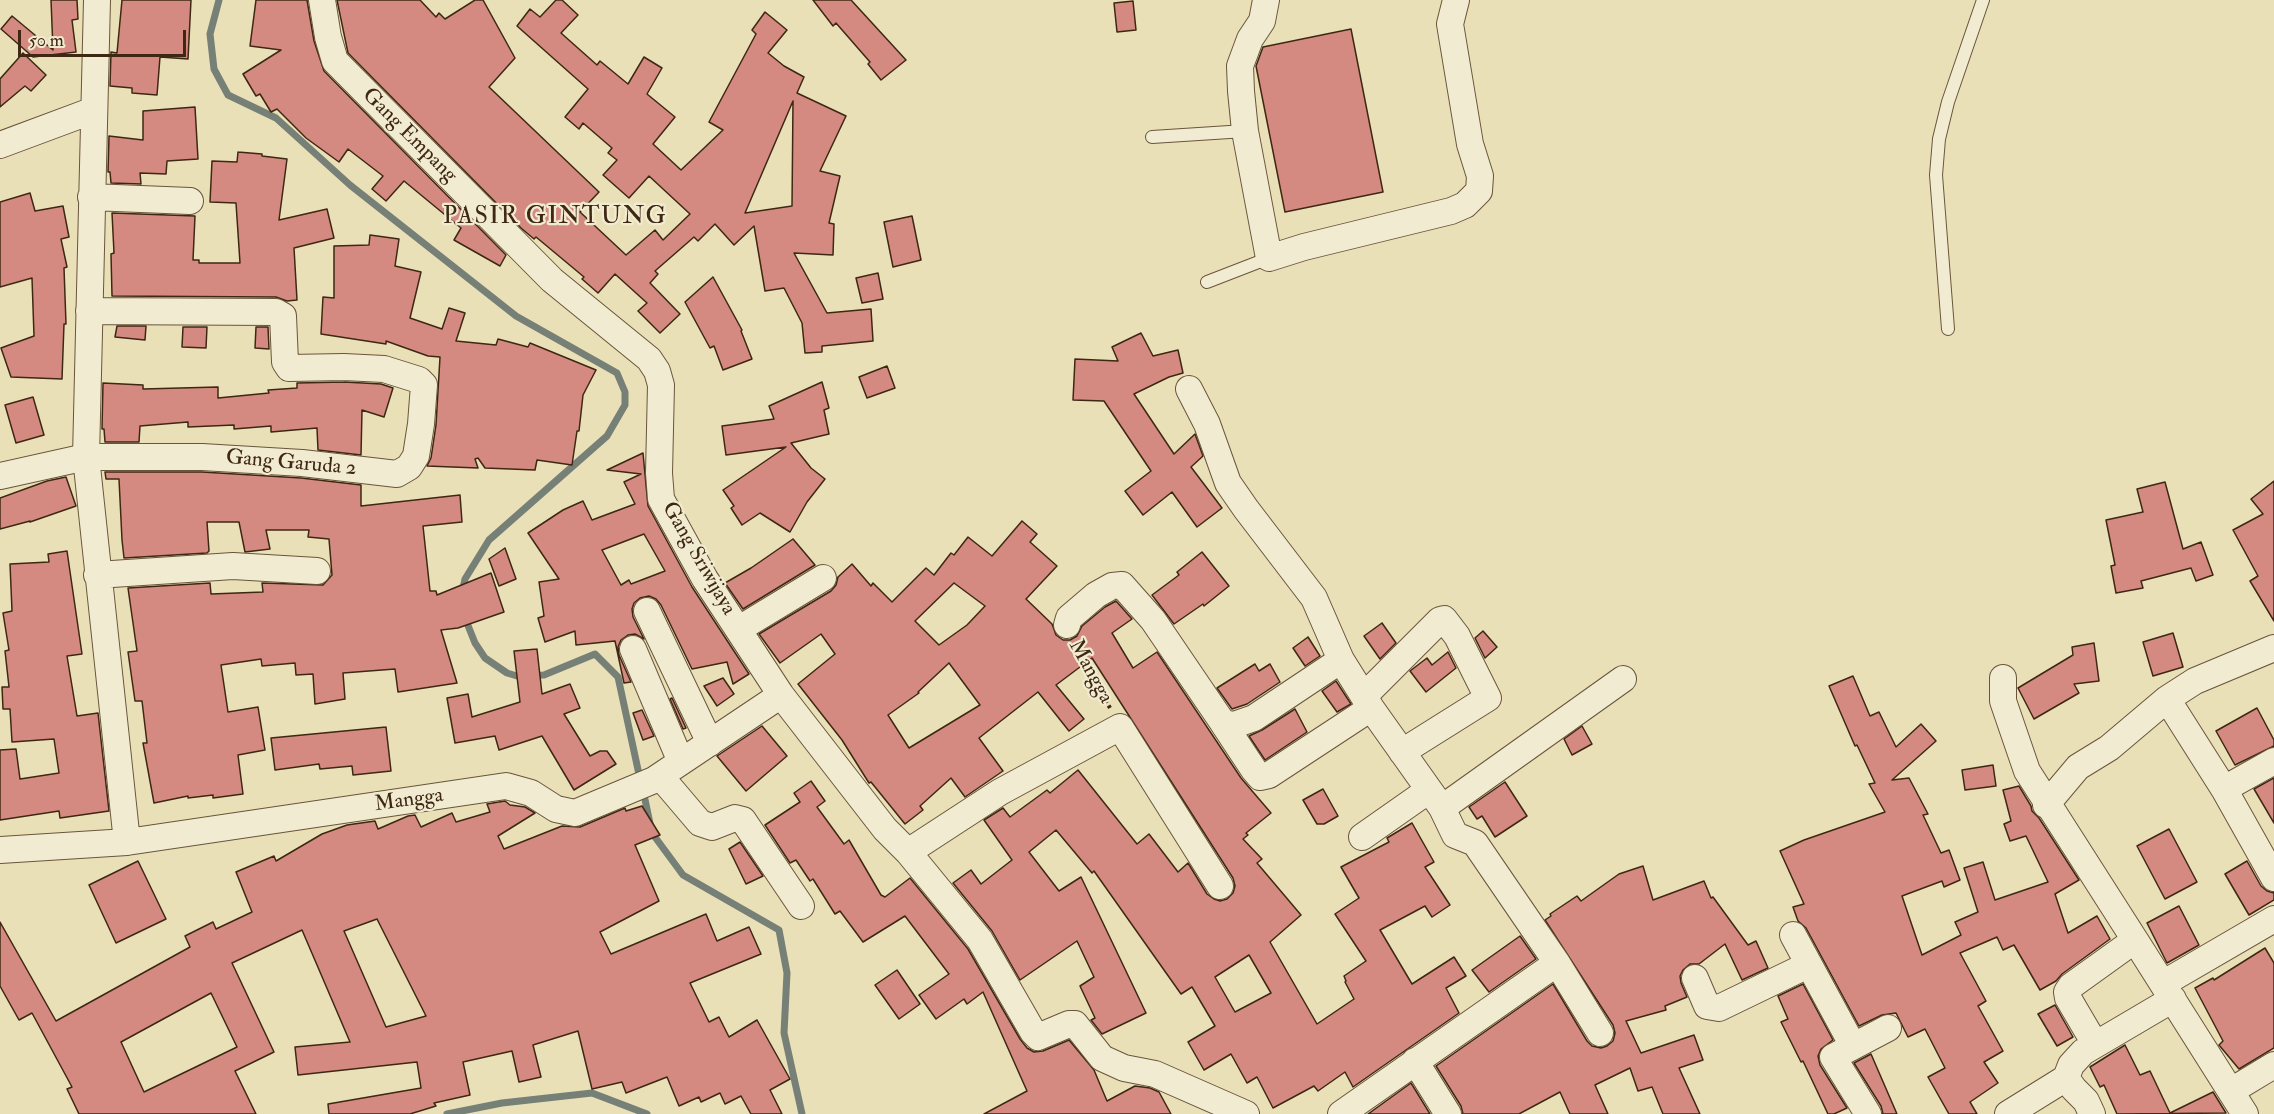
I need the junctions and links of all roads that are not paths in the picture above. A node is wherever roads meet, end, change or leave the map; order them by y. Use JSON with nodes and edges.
{"nodes":[{"id":1,"x":97,"y":0,"type":"edge"},
{"id":2,"x":322,"y":0,"type":"edge"},
{"id":3,"x":1266,"y":0,"type":"edge"},
{"id":4,"x":1456,"y":0,"type":"edge"},
{"id":5,"x":1983,"y":0,"type":"edge"},
{"id":6,"x":94,"y":110,"type":"junction"},
{"id":7,"x":1245,"y":131,"type":"junction"},
{"id":8,"x":1152,"y":137,"type":"dead end"},
{"id":9,"x":0,"y":145,"type":"edge"},
{"id":10,"x":91,"y":197,"type":"junction"},
{"id":11,"x":190,"y":201,"type":"dead end"},
{"id":12,"x":1269,"y":258,"type":"junction"},
{"id":13,"x":552,"y":280,"type":"joint"},
{"id":14,"x":1207,"y":282,"type":"dead end"},
{"id":15,"x":89,"y":311,"type":"junction"},
{"id":16,"x":1948,"y":330,"type":"dead end"},
{"id":17,"x":1189,"y":389,"type":"dead end"},
{"id":18,"x":86,"y":457,"type":"junction"},
{"id":19,"x":0,"y":476,"type":"edge"},
{"id":20,"x":317,"y":571,"type":"dead end"},
{"id":21,"x":98,"y":575,"type":"junction"},
{"id":22,"x":823,"y":578,"type":"dead end"},
{"id":23,"x":647,"y":611,"type":"dead end"},
{"id":24,"x":1067,"y":625,"type":"road end"},
{"id":25,"x":739,"y":629,"type":"junction"},
{"id":26,"x":2274,"y":648,"type":"edge"},
{"id":27,"x":633,"y":649,"type":"dead end"},
{"id":28,"x":1341,"y":660,"type":"junction"},
{"id":29,"x":2003,"y":678,"type":"dead end"},
{"id":30,"x":1623,"y":679,"type":"dead end"},
{"id":31,"x":781,"y":694,"type":"junction"},
{"id":32,"x":2167,"y":699,"type":"junction"},
{"id":33,"x":1368,"y":702,"type":"junction"},
{"id":34,"x":1223,"y":723,"type":"junction"},
{"id":35,"x":710,"y":743,"type":"junction"},
{"id":36,"x":1402,"y":752,"type":"junction"},
{"id":37,"x":2274,"y":761,"type":"edge"},
{"id":38,"x":681,"y":762,"type":"junction"},
{"id":39,"x":2079,"y":767,"type":"junction"},
{"id":40,"x":2027,"y":771,"type":"junction"},
{"id":41,"x":657,"y":778,"type":"junction"},
{"id":42,"x":2224,"y":789,"type":"junction"},
{"id":43,"x":1435,"y":799,"type":"junction"},
{"id":44,"x":2046,"y":804,"type":"junction"},
{"id":45,"x":1362,"y":837,"type":"dead end"},
{"id":46,"x":127,"y":842,"type":"junction"},
{"id":47,"x":0,"y":850,"type":"edge"},
{"id":48,"x":908,"y":852,"type":"junction"},
{"id":49,"x":2274,"y":878,"type":"edge"},
{"id":50,"x":1220,"y":886,"type":"dead end"},
{"id":51,"x":801,"y":906,"type":"dead end"},
{"id":52,"x":2274,"y":919,"type":"edge"},
{"id":53,"x":1793,"y":935,"type":"dead end"},
{"id":54,"x":2135,"y":940,"type":"junction"},
{"id":55,"x":1557,"y":963,"type":"junction"},
{"id":56,"x":1808,"y":965,"type":"junction"},
{"id":57,"x":1695,"y":978,"type":"dead end"},
{"id":58,"x":2168,"y":991,"type":"junction"},
{"id":59,"x":1888,"y":1028,"type":"dead end"},
{"id":60,"x":1600,"y":1033,"type":"dead end"},
{"id":61,"x":2095,"y":1044,"type":"junction"},
{"id":62,"x":1853,"y":1046,"type":"junction"},
{"id":63,"x":1415,"y":1060,"type":"junction"},
{"id":64,"x":2274,"y":1065,"type":"edge"},
{"id":65,"x":2066,"y":1078,"type":"junction"},
{"id":66,"x":2231,"y":1091,"type":"junction"},
{"id":67,"x":1246,"y":1114,"type":"edge"},
{"id":68,"x":1341,"y":1114,"type":"edge"},
{"id":69,"x":1448,"y":1114,"type":"edge"},
{"id":70,"x":1868,"y":1114,"type":"edge"},
{"id":71,"x":2008,"y":1114,"type":"edge"},
{"id":72,"x":2092,"y":1114,"type":"edge"},
{"id":73,"x":2245,"y":1114,"type":"edge"}],
"edges":[{"from":1,"to":6,"type":"street"},
{"from":2,"to":13,"type":"street","name":"Gang Empang"},
{"from":3,"to":7,"type":"street"},
{"from":4,"to":12,"type":"street"},
{"from":5,"to":16,"type":"lane"},
{"from":6,"to":9,"type":"street"},
{"from":6,"to":10,"type":"street"},
{"from":7,"to":8,"type":"lane"},
{"from":7,"to":12,"type":"street"},
{"from":10,"to":11,"type":"street"},
{"from":10,"to":15,"type":"street"},
{"from":12,"to":14,"type":"lane"},
{"from":13,"to":25,"type":"street","name":"Gang Sriwijaya"},
{"from":15,"to":18,"type":"street"},
{"from":15,"to":18,"type":"street","name":"Gang Garuda 2"},
{"from":17,"to":28,"type":"street"},
{"from":18,"to":19,"type":"street","name":"Gang Garuda 2"},
{"from":18,"to":21,"type":"street"},
{"from":20,"to":21,"type":"street"},
{"from":21,"to":46,"type":"street"},
{"from":22,"to":25,"type":"street"},
{"from":23,"to":35,"type":"street"},
{"from":24,"to":34,"type":"street","name":"Mangga"},
{"from":25,"to":31,"type":"street","name":"Gang Sriwijaya"},
{"from":26,"to":32,"type":"street"},
{"from":27,"to":38,"type":"street"},
{"from":28,"to":33,"type":"street"},
{"from":28,"to":34,"type":"street"},
{"from":29,"to":40,"type":"street"},
{"from":30,"to":43,"type":"street"},
{"from":31,"to":35,"type":"street","name":"Mangga"},
{"from":31,"to":48,"type":"street","name":"Gang Sriwijaya"},
{"from":32,"to":39,"type":"street"},
{"from":32,"to":42,"type":"street"},
{"from":33,"to":34,"type":"street"},
{"from":33,"to":36,"type":"street"},
{"from":33,"to":36,"type":"street"},
{"from":35,"to":38,"type":"street","name":"Mangga"},
{"from":36,"to":43,"type":"street"},
{"from":37,"to":42,"type":"street"},
{"from":38,"to":41,"type":"street","name":"Mangga"},
{"from":39,"to":40,"type":"street"},
{"from":39,"to":44,"type":"street"},
{"from":40,"to":44,"type":"street"},
{"from":41,"to":46,"type":"street","name":"Mangga"},
{"from":41,"to":51,"type":"street"},
{"from":42,"to":49,"type":"street"},
{"from":43,"to":45,"type":"street"},
{"from":43,"to":55,"type":"street"},
{"from":44,"to":54,"type":"street"},
{"from":46,"to":47,"type":"street","name":"Mangga"},
{"from":48,"to":50,"type":"street"},
{"from":48,"to":67,"type":"street","name":"Gang Sriwijaya"},
{"from":52,"to":58,"type":"street"},
{"from":53,"to":56,"type":"street"},
{"from":54,"to":58,"type":"street"},
{"from":54,"to":61,"type":"street"},
{"from":55,"to":60,"type":"street"},
{"from":55,"to":63,"type":"street"},
{"from":56,"to":57,"type":"street"},
{"from":56,"to":62,"type":"street"},
{"from":58,"to":61,"type":"street"},
{"from":58,"to":66,"type":"street"},
{"from":59,"to":62,"type":"street"},
{"from":61,"to":65,"type":"street"},
{"from":62,"to":70,"type":"street"},
{"from":63,"to":68,"type":"street"},
{"from":63,"to":69,"type":"street"},
{"from":64,"to":66,"type":"street"},
{"from":65,"to":71,"type":"street"},
{"from":65,"to":72,"type":"street"},
{"from":66,"to":73,"type":"street"}]}
